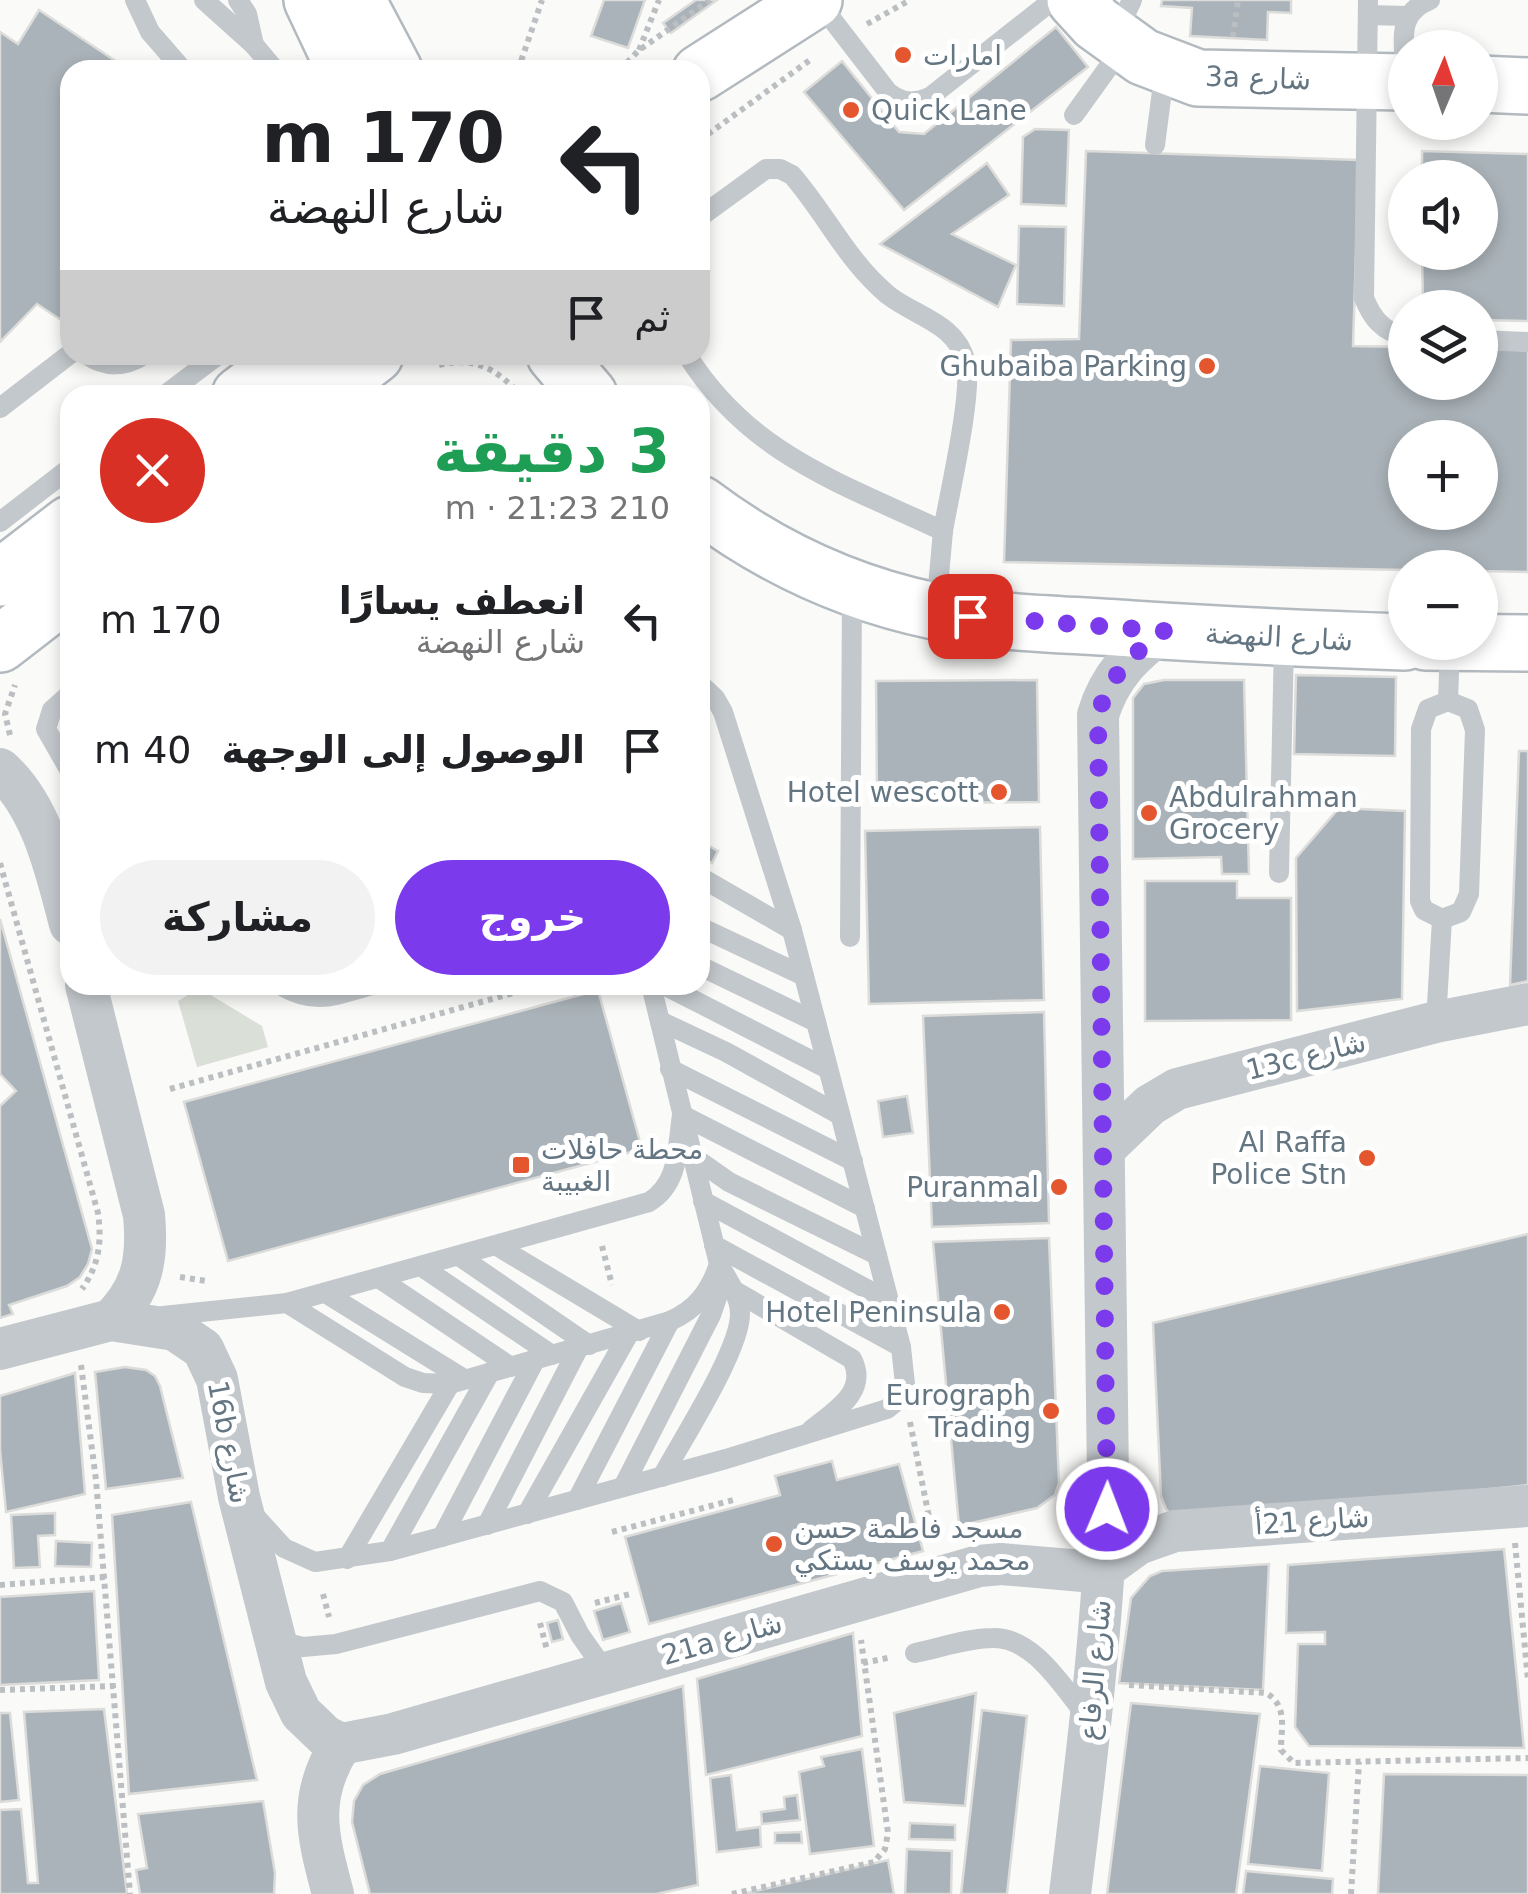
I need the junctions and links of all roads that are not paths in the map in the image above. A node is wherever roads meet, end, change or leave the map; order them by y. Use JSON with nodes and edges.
{"nodes":[{"id":1,"x":135,"y":0,"type":"edge"},
{"id":2,"x":204,"y":0,"type":"edge"},
{"id":3,"x":238,"y":0,"type":"edge"},
{"id":4,"x":1053,"y":0,"type":"edge"},
{"id":5,"x":1075,"y":0,"type":"edge"},
{"id":6,"x":1430,"y":0,"type":"edge"},
{"id":7,"x":1368,"y":7,"type":"edge"},
{"id":8,"x":825,"y":12,"type":"edge"},
{"id":9,"x":1407,"y":16,"type":"junction"},
{"id":10,"x":1404,"y":30,"type":"edge"},
{"id":11,"x":334,"y":34,"type":"edge"},
{"id":12,"x":1134,"y":38,"type":"edge"},
{"id":13,"x":254,"y":45,"type":"junction"},
{"id":14,"x":174,"y":60,"type":"edge"},
{"id":15,"x":266,"y":60,"type":"edge"},
{"id":16,"x":377,"y":60,"type":"edge"},
{"id":17,"x":718,"y":62,"type":"edge"},
{"id":18,"x":1388,"y":66,"type":"edge"},
{"id":19,"x":1388,"y":78,"type":"edge"},
{"id":20,"x":1498,"y":85,"type":"edge"},
{"id":21,"x":1528,"y":86,"type":"edge"},
{"id":22,"x":1388,"y":109,"type":"edge"},
{"id":23,"x":1074,"y":115,"type":"dead end"},
{"id":24,"x":1155,"y":145,"type":"dead end"},
{"id":25,"x":710,"y":211,"type":"edge"},
{"id":26,"x":1388,"y":329,"type":"edge"},
{"id":27,"x":1498,"y":341,"type":"edge"},
{"id":28,"x":1528,"y":342,"type":"edge"},
{"id":29,"x":60,"y":362,"type":"edge"},
{"id":30,"x":205,"y":365,"type":"edge"},
{"id":31,"x":279,"y":365,"type":"edge"},
{"id":32,"x":362,"y":365,"type":"edge"},
{"id":33,"x":564,"y":365,"type":"edge"},
{"id":34,"x":179,"y":385,"type":"edge"},
{"id":35,"x":253,"y":385,"type":"edge"},
{"id":36,"x":336,"y":385,"type":"edge"},
{"id":37,"x":580,"y":385,"type":"edge"},
{"id":38,"x":710,"y":388,"type":"edge"},
{"id":39,"x":0,"y":408,"type":"edge"},
{"id":40,"x":60,"y":476,"type":"edge"},
{"id":41,"x":0,"y":522,"type":"edge"},
{"id":42,"x":943,"y":531,"type":"junction"},
{"id":43,"x":60,"y":532,"type":"edge"},
{"id":44,"x":723,"y":533,"type":"edge"},
{"id":45,"x":0,"y":578,"type":"edge"},
{"id":46,"x":852,"y":588,"type":"junction"},
{"id":47,"x":60,"y":598,"type":"edge"},
{"id":48,"x":936,"y":612,"type":"junction"},
{"id":49,"x":1164,"y":631,"type":"junction"},
{"id":50,"x":1284,"y":638,"type":"junction"},
{"id":51,"x":1388,"y":641,"type":"edge"},
{"id":52,"x":1498,"y":643,"type":"edge"},
{"id":53,"x":1528,"y":643,"type":"edge"},
{"id":54,"x":0,"y":644,"type":"edge"},
{"id":55,"x":1449,"y":660,"type":"edge"},
{"id":56,"x":710,"y":693,"type":"edge"},
{"id":57,"x":1448,"y":701,"type":"junction"},
{"id":58,"x":60,"y":703,"type":"edge"},
{"id":59,"x":60,"y":753,"type":"edge"},
{"id":60,"x":0,"y":769,"type":"edge"},
{"id":61,"x":1279,"y":873,"type":"dead end"},
{"id":62,"x":710,"y":883,"type":"edge"},
{"id":63,"x":60,"y":888,"type":"edge"},
{"id":64,"x":1442,"y":919,"type":"junction"},
{"id":65,"x":792,"y":930,"type":"junction"},
{"id":66,"x":710,"y":932,"type":"edge"},
{"id":67,"x":850,"y":937,"type":"dead end"},
{"id":68,"x":710,"y":971,"type":"edge"},
{"id":69,"x":804,"y":976,"type":"junction"},
{"id":70,"x":89,"y":995,"type":"edge"},
{"id":71,"x":297,"y":995,"type":"edge"},
{"id":72,"x":325,"y":995,"type":"edge"},
{"id":73,"x":654,"y":995,"type":"edge"},
{"id":74,"x":684,"y":995,"type":"edge"},
{"id":75,"x":1528,"y":1004,"type":"edge"},
{"id":76,"x":660,"y":1021,"type":"junction"},
{"id":77,"x":816,"y":1022,"type":"junction"},
{"id":78,"x":1436,"y":1022,"type":"junction"},
{"id":79,"x":670,"y":1069,"type":"junction"},
{"id":80,"x":828,"y":1069,"type":"junction"},
{"id":81,"x":682,"y":1115,"type":"junction"},
{"id":82,"x":840,"y":1116,"type":"junction"},
{"id":83,"x":1104,"y":1149,"type":"junction"},
{"id":84,"x":692,"y":1156,"type":"junction"},
{"id":85,"x":853,"y":1162,"type":"junction"},
{"id":86,"x":704,"y":1200,"type":"junction"},
{"id":87,"x":865,"y":1208,"type":"junction"},
{"id":88,"x":497,"y":1246,"type":"junction"},
{"id":89,"x":877,"y":1255,"type":"junction"},
{"id":90,"x":460,"y":1256,"type":"junction"},
{"id":91,"x":422,"y":1267,"type":"junction"},
{"id":92,"x":723,"y":1269,"type":"junction"},
{"id":93,"x":380,"y":1279,"type":"junction"},
{"id":94,"x":327,"y":1294,"type":"junction"},
{"id":95,"x":889,"y":1301,"type":"junction"},
{"id":96,"x":287,"y":1303,"type":"junction"},
{"id":97,"x":112,"y":1320,"type":"junction"},
{"id":98,"x":670,"y":1321,"type":"junction"},
{"id":99,"x":634,"y":1333,"type":"junction"},
{"id":100,"x":583,"y":1347,"type":"junction"},
{"id":101,"x":901,"y":1347,"type":"junction"},
{"id":102,"x":0,"y":1349,"type":"edge"},
{"id":103,"x":544,"y":1358,"type":"junction"},
{"id":104,"x":500,"y":1370,"type":"junction"},
{"id":105,"x":457,"y":1382,"type":"junction"},
{"id":106,"x":803,"y":1436,"type":"junction"},
{"id":107,"x":662,"y":1477,"type":"junction"},
{"id":108,"x":623,"y":1488,"type":"junction"},
{"id":109,"x":239,"y":1497,"type":"junction"},
{"id":110,"x":577,"y":1500,"type":"junction"},
{"id":111,"x":1520,"y":1506,"type":"edge"},
{"id":112,"x":527,"y":1514,"type":"junction"},
{"id":113,"x":487,"y":1525,"type":"junction"},
{"id":114,"x":442,"y":1537,"type":"junction"},
{"id":115,"x":390,"y":1551,"type":"junction"},
{"id":116,"x":347,"y":1559,"type":"junction"},
{"id":117,"x":1105,"y":1568,"type":"junction"},
{"id":118,"x":275,"y":1640,"type":"junction"},
{"id":119,"x":915,"y":1653,"type":"dead end"},
{"id":120,"x":606,"y":1672,"type":"junction"},
{"id":121,"x":1093,"y":1702,"type":"junction"},
{"id":122,"x":341,"y":1744,"type":"junction"},
{"id":123,"x":333,"y":1894,"type":"edge"},
{"id":124,"x":1070,"y":1894,"type":"edge"}],
"edges":[{"from":1,"to":14,"type":"lane"},
{"from":2,"to":13,"type":"lane"},
{"from":3,"to":13,"type":"lane"},
{"from":4,"to":8,"type":"lane"},
{"from":5,"to":12,"type":"street"},
{"from":6,"to":9,"type":"lane"},
{"from":7,"to":9,"type":"lane"},
{"from":7,"to":18,"type":"lane"},
{"from":8,"to":17,"type":"street"},
{"from":9,"to":10,"type":"lane"},
{"from":11,"to":16,"type":"street"},
{"from":12,"to":19,"type":"street","name":"3a شارع"},
{"from":12,"to":23,"type":"lane"},
{"from":12,"to":24,"type":"lane"},
{"from":13,"to":15,"type":"lane"},
{"from":20,"to":21,"type":"street"},
{"from":22,"to":26,"type":"lane"},
{"from":25,"to":42,"type":"lane"},
{"from":27,"to":28,"type":"lane"},
{"from":29,"to":39,"type":"lane"},
{"from":30,"to":34,"type":"lane"},
{"from":31,"to":35,"type":"street"},
{"from":32,"to":36,"type":"street"},
{"from":33,"to":37,"type":"street"},
{"from":38,"to":42,"type":"lane"},
{"from":40,"to":41,"type":"lane"},
{"from":42,"to":48,"type":"lane"},
{"from":43,"to":45,"type":"street"},
{"from":44,"to":46,"type":"street","name":"شارع النهضة"},
{"from":46,"to":48,"type":"street","name":"شارع النهضة"},
{"from":46,"to":67,"type":"lane"},
{"from":47,"to":54,"type":"street"},
{"from":48,"to":49,"type":"street","name":"شارع النهضة"},
{"from":49,"to":50,"type":"street","name":"شارع النهضة"},
{"from":49,"to":83,"type":"street","name":"شارع الرفاع"},
{"from":50,"to":51,"type":"street","name":"شارع النهضة"},
{"from":50,"to":61,"type":"lane"},
{"from":52,"to":53,"type":"street"},
{"from":55,"to":57,"type":"lane"},
{"from":56,"to":65,"type":"lane"},
{"from":57,"to":64,"type":"lane"},
{"from":57,"to":64,"type":"lane"},
{"from":58,"to":59,"type":"lane"},
{"from":60,"to":63,"type":"street"},
{"from":62,"to":65,"type":"lane"},
{"from":64,"to":78,"type":"lane"},
{"from":65,"to":69,"type":"lane"},
{"from":66,"to":69,"type":"lane"},
{"from":68,"to":77,"type":"lane"},
{"from":69,"to":77,"type":"lane"},
{"from":70,"to":97,"type":"street"},
{"from":71,"to":72,"type":"lane"},
{"from":73,"to":76,"type":"lane"},
{"from":74,"to":80,"type":"lane"},
{"from":75,"to":78,"type":"street","name":"13c شارع"},
{"from":76,"to":79,"type":"lane"},
{"from":76,"to":82,"type":"lane"},
{"from":77,"to":80,"type":"lane"},
{"from":78,"to":83,"type":"street","name":"13c شارع"},
{"from":79,"to":81,"type":"lane"},
{"from":79,"to":85,"type":"lane"},
{"from":80,"to":82,"type":"lane"},
{"from":81,"to":84,"type":"lane"},
{"from":81,"to":87,"type":"lane"},
{"from":81,"to":88,"type":"lane"},
{"from":82,"to":85,"type":"lane"},
{"from":83,"to":117,"type":"street","name":"شارع الرفاع"},
{"from":84,"to":86,"type":"lane"},
{"from":84,"to":89,"type":"lane"},
{"from":85,"to":87,"type":"lane"},
{"from":86,"to":92,"type":"lane"},
{"from":86,"to":95,"type":"lane"},
{"from":87,"to":89,"type":"lane"},
{"from":88,"to":90,"type":"lane"},
{"from":88,"to":99,"type":"lane"},
{"from":89,"to":95,"type":"lane"},
{"from":90,"to":91,"type":"lane"},
{"from":90,"to":100,"type":"lane"},
{"from":91,"to":93,"type":"lane"},
{"from":91,"to":103,"type":"lane"},
{"from":92,"to":98,"type":"lane"},
{"from":92,"to":101,"type":"lane"},
{"from":92,"to":106,"type":"lane"},
{"from":92,"to":107,"type":"lane"},
{"from":92,"to":108,"type":"lane"},
{"from":93,"to":94,"type":"lane"},
{"from":93,"to":104,"type":"lane"},
{"from":94,"to":96,"type":"lane"},
{"from":94,"to":105,"type":"lane"},
{"from":95,"to":101,"type":"lane"},
{"from":96,"to":97,"type":"lane"},
{"from":96,"to":105,"type":"lane"},
{"from":97,"to":102,"type":"street"},
{"from":97,"to":109,"type":"street","name":"16b شارع"},
{"from":98,"to":99,"type":"lane"},
{"from":98,"to":110,"type":"lane"},
{"from":99,"to":100,"type":"lane"},
{"from":99,"to":112,"type":"lane"},
{"from":100,"to":103,"type":"lane"},
{"from":100,"to":113,"type":"lane"},
{"from":101,"to":106,"type":"lane"},
{"from":103,"to":104,"type":"lane"},
{"from":103,"to":114,"type":"lane"},
{"from":104,"to":105,"type":"lane"},
{"from":104,"to":115,"type":"lane"},
{"from":105,"to":116,"type":"lane"},
{"from":106,"to":107,"type":"lane"},
{"from":107,"to":108,"type":"lane"},
{"from":108,"to":110,"type":"lane"},
{"from":109,"to":116,"type":"lane"},
{"from":109,"to":118,"type":"street","name":"16b شارع"},
{"from":110,"to":112,"type":"lane"},
{"from":111,"to":117,"type":"street","name":"شارع 21أ"},
{"from":112,"to":113,"type":"lane"},
{"from":113,"to":114,"type":"lane"},
{"from":114,"to":115,"type":"lane"},
{"from":115,"to":116,"type":"lane"},
{"from":117,"to":120,"type":"street","name":"21a شارع"},
{"from":117,"to":121,"type":"street","name":"شارع الرفاع"},
{"from":118,"to":120,"type":"lane"},
{"from":118,"to":122,"type":"street","name":"16b شارع"},
{"from":119,"to":121,"type":"lane"},
{"from":120,"to":122,"type":"street","name":"21a شارع"},
{"from":121,"to":124,"type":"street","name":"شارع الرفاع"},
{"from":122,"to":123,"type":"street"}]}
